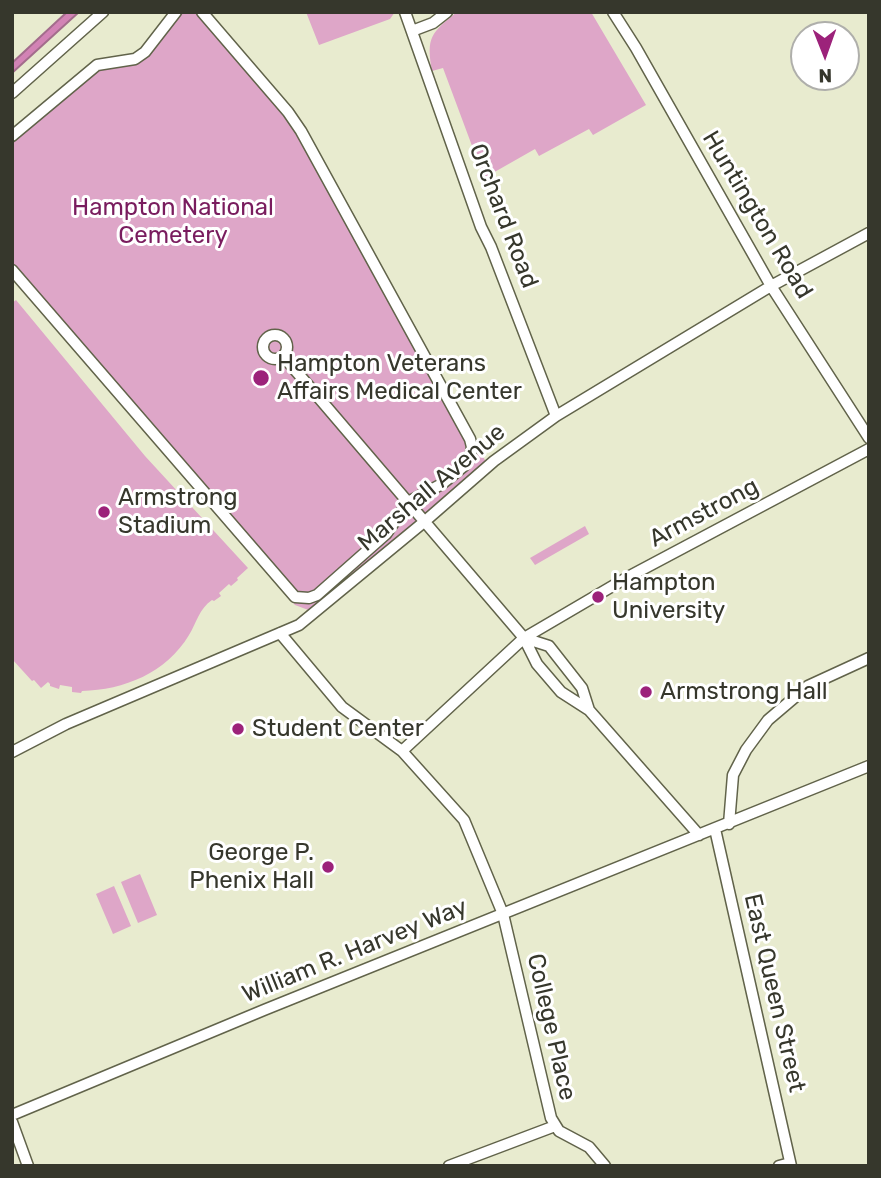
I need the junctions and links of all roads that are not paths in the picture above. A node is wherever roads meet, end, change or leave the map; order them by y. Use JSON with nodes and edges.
{"nodes":[{"id":1,"x":103,"y":12,"type":"edge"},
{"id":2,"x":176,"y":12,"type":"edge"},
{"id":3,"x":202,"y":12,"type":"edge"},
{"id":4,"x":405,"y":12,"type":"edge"},
{"id":5,"x":447,"y":12,"type":"edge"},
{"id":6,"x":613,"y":12,"type":"edge"},
{"id":7,"x":412,"y":31,"type":"junction"},
{"id":8,"x":12,"y":93,"type":"edge"},
{"id":9,"x":12,"y":136,"type":"edge"},
{"id":10,"x":869,"y":233,"type":"edge"},
{"id":11,"x":12,"y":270,"type":"edge"},
{"id":12,"x":771,"y":286,"type":"junction"},
{"id":13,"x":284,"y":356,"type":"dead end"},
{"id":14,"x":556,"y":416,"type":"junction"},
{"id":15,"x":869,"y":438,"type":"edge"},
{"id":16,"x":869,"y":449,"type":"edge"},
{"id":17,"x":408,"y":502,"type":"junction"},
{"id":18,"x":424,"y":522,"type":"junction"},
{"id":19,"x":280,"y":633,"type":"junction"},
{"id":20,"x":524,"y":638,"type":"junction"},
{"id":21,"x":869,"y":658,"type":"edge"},
{"id":22,"x":589,"y":710,"type":"junction"},
{"id":23,"x":401,"y":751,"type":"junction"},
{"id":24,"x":12,"y":752,"type":"edge"},
{"id":25,"x":869,"y":766,"type":"edge"},
{"id":26,"x":729,"y":824,"type":"junction"},
{"id":27,"x":715,"y":829,"type":"junction"},
{"id":28,"x":699,"y":835,"type":"junction"},
{"id":29,"x":503,"y":914,"type":"junction"},
{"id":30,"x":12,"y":1115,"type":"edge"},
{"id":31,"x":12,"y":1122,"type":"edge"},
{"id":32,"x":555,"y":1126,"type":"junction"},
{"id":33,"x":791,"y":1164,"type":"edge"},
{"id":34,"x":27,"y":1166,"type":"edge"},
{"id":35,"x":449,"y":1166,"type":"edge"},
{"id":36,"x":605,"y":1166,"type":"edge"},
{"id":37,"x":779,"y":1166,"type":"edge"}],
"edges":[{"from":1,"to":8,"type":"street"},
{"from":2,"to":9,"type":"street"},
{"from":3,"to":17,"type":"street"},
{"from":4,"to":7,"type":"street","name":"Orchard Road"},
{"from":5,"to":7,"type":"street"},
{"from":6,"to":12,"type":"street","name":"Huntington Road"},
{"from":7,"to":14,"type":"street","name":"Orchard Road"},
{"from":10,"to":12,"type":"street","name":"Marshall Avenue"},
{"from":11,"to":17,"type":"street"},
{"from":12,"to":14,"type":"street","name":"Marshall Avenue"},
{"from":12,"to":15,"type":"street","name":"Huntington Road"},
{"from":13,"to":17,"type":"street"},
{"from":14,"to":18,"type":"street","name":"Marshall Avenue"},
{"from":16,"to":20,"type":"street","name":"Armstrong"},
{"from":17,"to":18,"type":"street"},
{"from":18,"to":19,"type":"street","name":"Marshall Avenue"},
{"from":18,"to":20,"type":"street"},
{"from":19,"to":23,"type":"street","name":"College Place"},
{"from":19,"to":24,"type":"street","name":"Marshall Avenue"},
{"from":20,"to":22,"type":"street"},
{"from":20,"to":22,"type":"street"},
{"from":20,"to":23,"type":"street","name":"Armstrong"},
{"from":21,"to":26,"type":"street"},
{"from":22,"to":28,"type":"street"},
{"from":23,"to":29,"type":"street","name":"College Place"},
{"from":25,"to":26,"type":"street","name":"William R. Harvey Way"},
{"from":26,"to":27,"type":"street","name":"William R. Harvey Way"},
{"from":27,"to":28,"type":"street","name":"William R. Harvey Way"},
{"from":27,"to":33,"type":"street","name":"East Queen Street"},
{"from":28,"to":29,"type":"street","name":"William R. Harvey Way"},
{"from":29,"to":30,"type":"street","name":"William R. Harvey Way"},
{"from":29,"to":32,"type":"street","name":"College Place"},
{"from":31,"to":34,"type":"street"},
{"from":32,"to":35,"type":"street"},
{"from":32,"to":36,"type":"street","name":"College Place"},
{"from":33,"to":37,"type":"street"}]}
